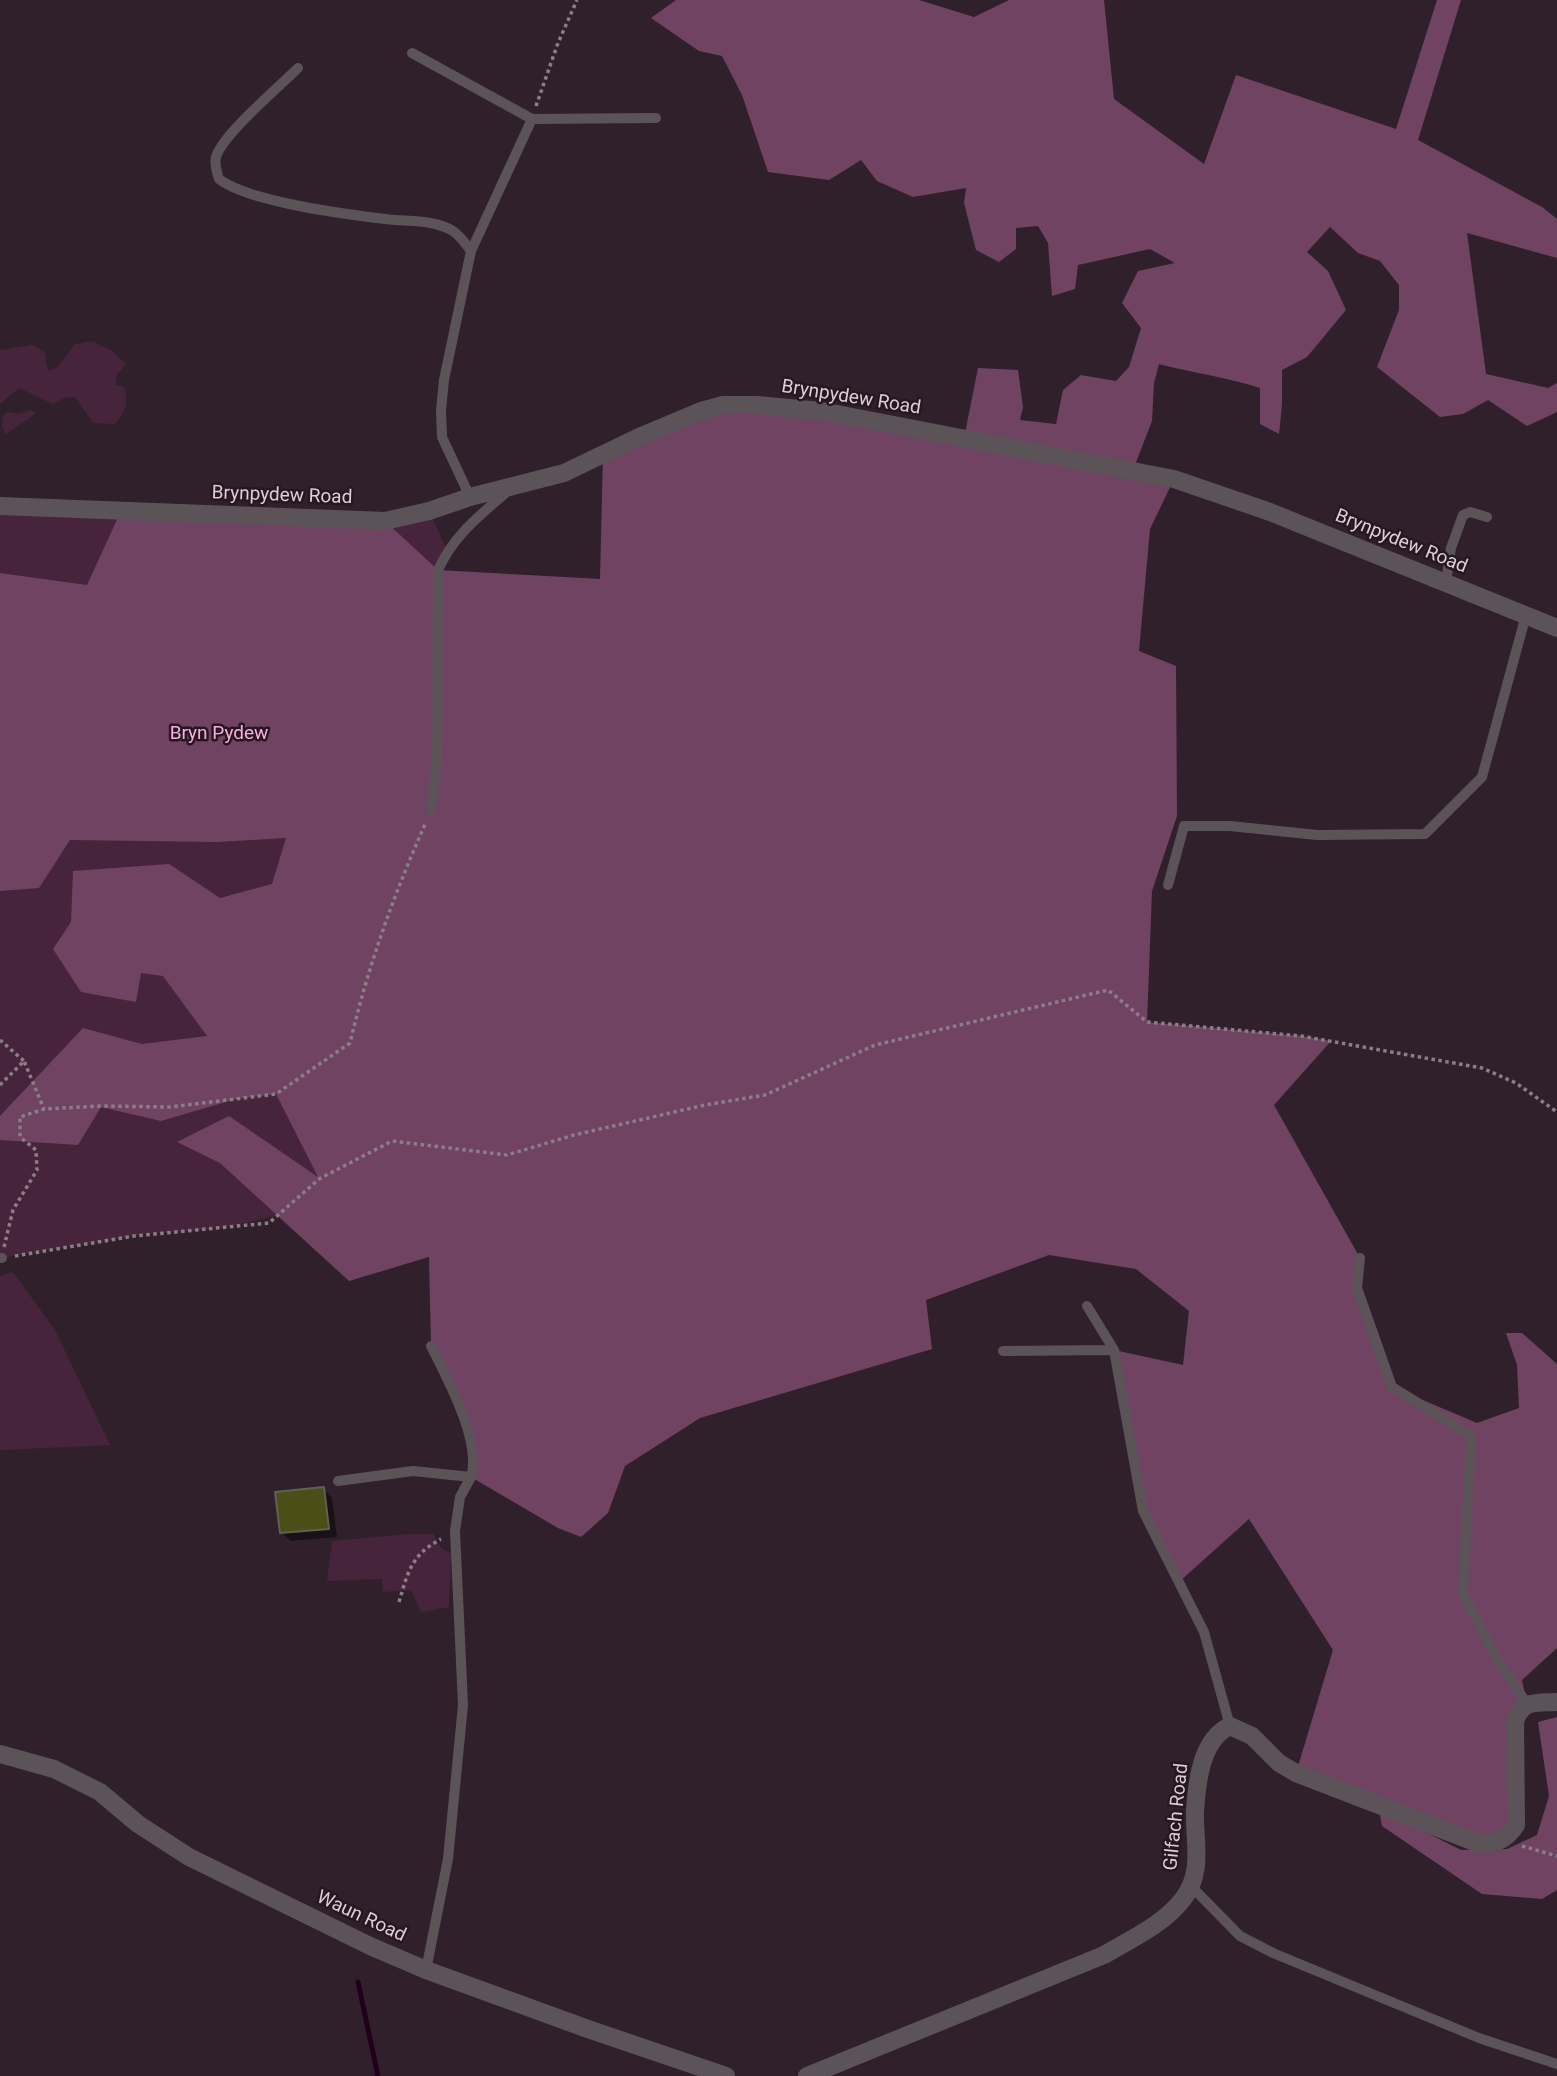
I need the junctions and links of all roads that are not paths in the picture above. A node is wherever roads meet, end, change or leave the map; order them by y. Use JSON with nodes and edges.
{"nodes":[{"id":1,"x":412,"y":54,"type":"dead end"},
{"id":2,"x":298,"y":68,"type":"dead end"},
{"id":3,"x":656,"y":118,"type":"dead end"},
{"id":4,"x":532,"y":119,"type":"junction"},
{"id":5,"x":471,"y":251,"type":"junction"},
{"id":6,"x":514,"y":486,"type":"junction"},
{"id":7,"x":470,"y":497,"type":"junction"},
{"id":8,"x":0,"y":506,"type":"edge"},
{"id":9,"x":1487,"y":517,"type":"dead end"},
{"id":10,"x":1446,"y":582,"type":"junction"},
{"id":11,"x":1526,"y":615,"type":"junction"},
{"id":12,"x":1557,"y":628,"type":"edge"},
{"id":13,"x":431,"y":810,"type":"road end"},
{"id":14,"x":1168,"y":885,"type":"dead end"},
{"id":15,"x":1360,"y":1258,"type":"dead end"},
{"id":16,"x":1087,"y":1306,"type":"dead end"},
{"id":17,"x":431,"y":1346,"type":"dead end"},
{"id":18,"x":1114,"y":1350,"type":"junction"},
{"id":19,"x":1003,"y":1352,"type":"dead end"},
{"id":20,"x":471,"y":1477,"type":"junction"},
{"id":21,"x":338,"y":1481,"type":"dead end"},
{"id":22,"x":1557,"y":1702,"type":"edge"},
{"id":23,"x":1527,"y":1704,"type":"junction"},
{"id":24,"x":1230,"y":1726,"type":"junction"},
{"id":25,"x":0,"y":1754,"type":"edge"},
{"id":26,"x":1191,"y":1886,"type":"junction"},
{"id":27,"x":426,"y":1970,"type":"junction"},
{"id":28,"x":1557,"y":2064,"type":"edge"},
{"id":29,"x":726,"y":2076,"type":"edge"},
{"id":30,"x":807,"y":2076,"type":"edge"}],
"edges":[{"from":1,"to":4,"type":"lane"},
{"from":2,"to":5,"type":"lane"},
{"from":3,"to":4,"type":"lane"},
{"from":4,"to":5,"type":"lane"},
{"from":5,"to":7,"type":"lane"},
{"from":6,"to":7,"type":"street","name":"Brynpydew Road"},
{"from":6,"to":10,"type":"street","name":"Brynpydew Road"},
{"from":6,"to":13,"type":"lane"},
{"from":7,"to":8,"type":"street","name":"Brynpydew Road"},
{"from":9,"to":10,"type":"lane"},
{"from":10,"to":11,"type":"street","name":"Brynpydew Road"},
{"from":11,"to":12,"type":"street","name":"Brynpydew Road"},
{"from":11,"to":14,"type":"lane"},
{"from":15,"to":23,"type":"lane"},
{"from":16,"to":18,"type":"lane"},
{"from":17,"to":20,"type":"lane"},
{"from":18,"to":19,"type":"lane"},
{"from":18,"to":24,"type":"lane"},
{"from":20,"to":21,"type":"lane"},
{"from":20,"to":27,"type":"lane"},
{"from":22,"to":23,"type":"street"},
{"from":23,"to":24,"type":"street"},
{"from":24,"to":26,"type":"street","name":"Gilfach Road"},
{"from":25,"to":27,"type":"street","name":"Waun Road"},
{"from":26,"to":28,"type":"lane"},
{"from":26,"to":30,"type":"street","name":"Gilfach Road"},
{"from":27,"to":29,"type":"street","name":"Waun Road"}]}
